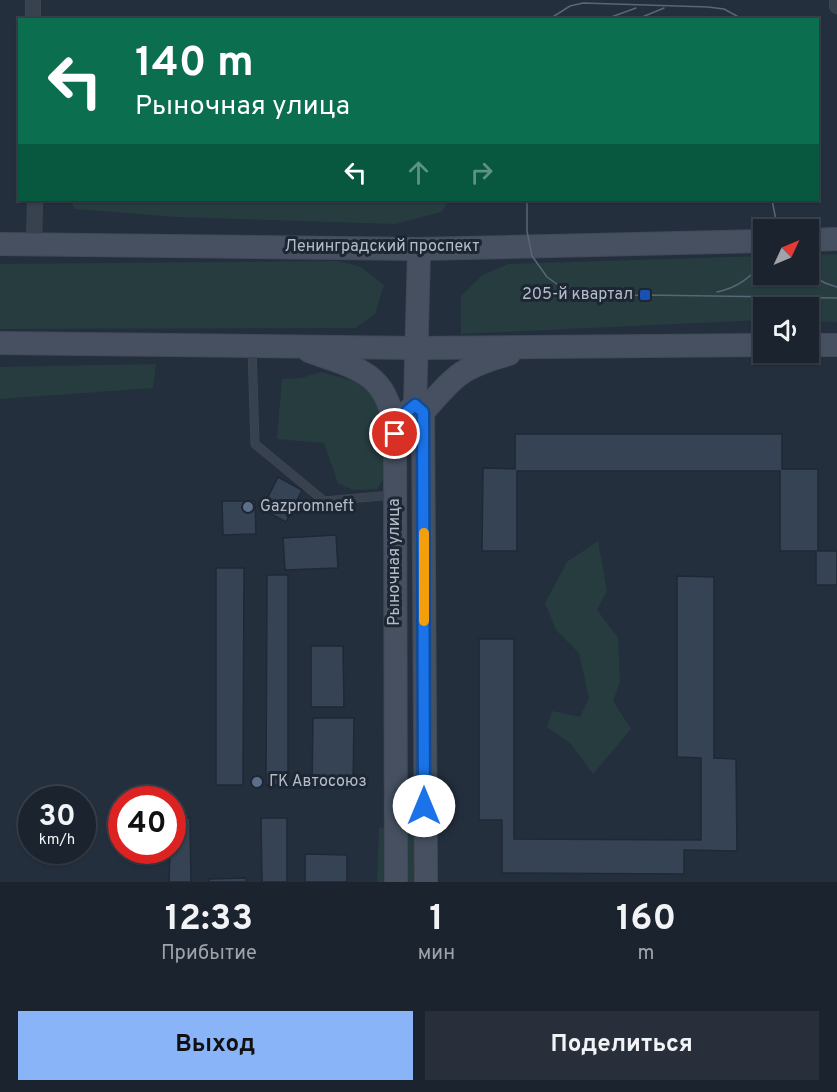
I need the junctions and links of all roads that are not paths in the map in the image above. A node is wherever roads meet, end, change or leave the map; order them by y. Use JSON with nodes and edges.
{"nodes":[{"id":1,"x":33,"y":0,"type":"edge"},
{"id":2,"x":837,"y":0,"type":"edge"},
{"id":3,"x":837,"y":6,"type":"edge"},
{"id":4,"x":33,"y":18,"type":"edge"},
{"id":5,"x":35,"y":201,"type":"edge"},
{"id":6,"x":837,"y":239,"type":"edge"},
{"id":7,"x":819,"y":240,"type":"edge"},
{"id":8,"x":753,"y":241,"type":"edge"},
{"id":9,"x":0,"y":244,"type":"edge"},
{"id":10,"x":34,"y":245,"type":"junction"},
{"id":11,"x":419,"y":249,"type":"junction"},
{"id":12,"x":0,"y":343,"type":"edge"},
{"id":13,"x":294,"y":345,"type":"junction"},
{"id":14,"x":753,"y":345,"type":"edge"},
{"id":15,"x":819,"y":345,"type":"edge"},
{"id":16,"x":837,"y":345,"type":"edge"},
{"id":17,"x":252,"y":346,"type":"junction"},
{"id":18,"x":549,"y":346,"type":"junction"},
{"id":19,"x":417,"y":348,"type":"junction"},
{"id":20,"x":419,"y":408,"type":"junction"},
{"id":21,"x":395,"y":434,"type":"junction"},
{"id":22,"x":395,"y":494,"type":"junction"},
{"id":23,"x":396,"y":802,"type":"junction"},
{"id":24,"x":424,"y":806,"type":"junction"},
{"id":25,"x":396,"y":882,"type":"edge"},
{"id":26,"x":426,"y":882,"type":"edge"}],
"edges":[{"from":1,"to":4,"type":"street"},
{"from":2,"to":3,"type":"street"},
{"from":5,"to":10,"type":"street"},
{"from":6,"to":7,"type":"main road"},
{"from":8,"to":11,"type":"main road","name":"Ленинградский проспект"},
{"from":9,"to":10,"type":"main road","name":"Ленинградский проспект"},
{"from":10,"to":11,"type":"main road","name":"Ленинградский проспект"},
{"from":11,"to":19,"type":"main road","name":"Рыночная улица"},
{"from":12,"to":17,"type":"main road"},
{"from":13,"to":17,"type":"main road"},
{"from":13,"to":19,"type":"main road"},
{"from":13,"to":21,"type":"main road","name":"Рыночная улица"},
{"from":14,"to":18,"type":"main road"},
{"from":15,"to":16,"type":"main road"},
{"from":17,"to":22,"type":"lane"},
{"from":18,"to":19,"type":"main road"},
{"from":18,"to":20,"type":"main road"},
{"from":19,"to":20,"type":"main road","name":"Рыночная улица"},
{"from":20,"to":21,"type":"main road"},
{"from":20,"to":24,"type":"main road","name":"Рыночная улица"},
{"from":21,"to":22,"type":"main road","name":"Рыночная улица"},
{"from":22,"to":23,"type":"main road","name":"Рыночная улица"},
{"from":23,"to":24,"type":"main road"},
{"from":23,"to":25,"type":"main road","name":"Рыночная улица"},
{"from":24,"to":26,"type":"main road","name":"Рыночная улица"}]}
